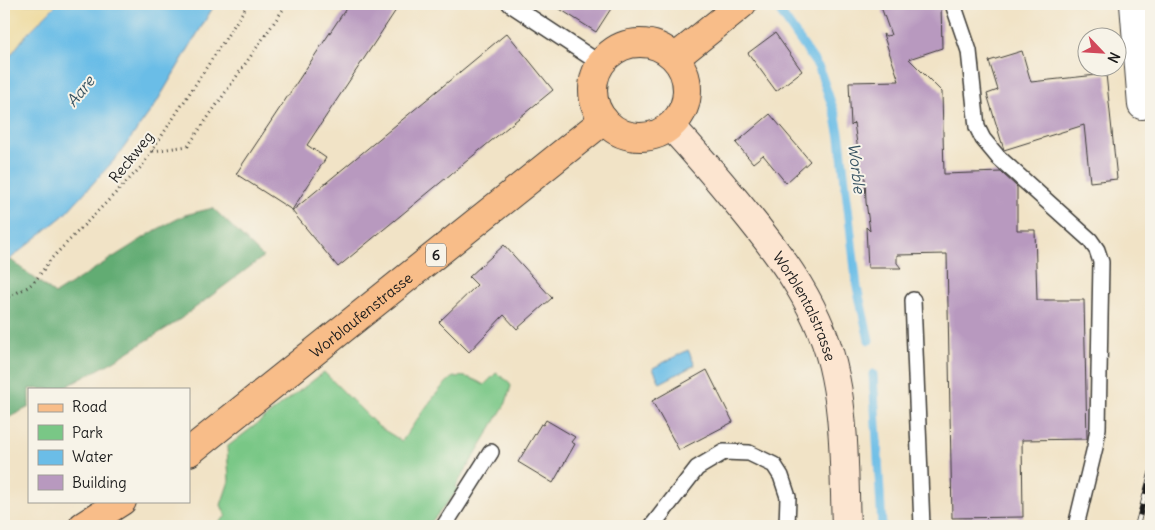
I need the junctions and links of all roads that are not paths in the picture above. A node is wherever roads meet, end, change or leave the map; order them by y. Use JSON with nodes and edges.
{"nodes":[{"id":1,"x":510,"y":4,"type":"edge"},
{"id":2,"x":742,"y":4,"type":"edge"},
{"id":3,"x":953,"y":4,"type":"edge"},
{"id":4,"x":1134,"y":4,"type":"edge"},
{"id":5,"x":675,"y":58,"type":"junction"},
{"id":6,"x":601,"y":64,"type":"junction"},
{"id":7,"x":1142,"y":106,"type":"dead end"},
{"id":8,"x":604,"y":120,"type":"junction"},
{"id":9,"x":671,"y":126,"type":"junction"},
{"id":10,"x":913,"y":300,"type":"dead end"},
{"id":11,"x":190,"y":451,"type":"edge"},
{"id":12,"x":491,"y":452,"type":"dead end"},
{"id":13,"x":120,"y":502,"type":"edge"},
{"id":14,"x":83,"y":526,"type":"edge"},
{"id":15,"x":444,"y":526,"type":"edge"},
{"id":16,"x":652,"y":526,"type":"edge"},
{"id":17,"x":787,"y":526,"type":"edge"},
{"id":18,"x":846,"y":526,"type":"edge"},
{"id":19,"x":922,"y":526,"type":"edge"},
{"id":20,"x":1076,"y":526,"type":"edge"}],
"edges":[{"from":1,"to":6,"type":"lane"},
{"from":2,"to":5,"type":"main road"},
{"from":3,"to":20,"type":"lane"},
{"from":4,"to":7,"type":"street"},
{"from":5,"to":6,"type":"main road"},
{"from":5,"to":9,"type":"main road"},
{"from":6,"to":8,"type":"main road"},
{"from":8,"to":9,"type":"main road"},
{"from":8,"to":11,"type":"main road","name":"Worblaufenstrasse","number":"6"},
{"from":9,"to":18,"type":"main road","name":"Worblentalstrasse"},
{"from":10,"to":19,"type":"lane"},
{"from":12,"to":15,"type":"lane"},
{"from":13,"to":14,"type":"main road"},
{"from":16,"to":17,"type":"lane"}]}
